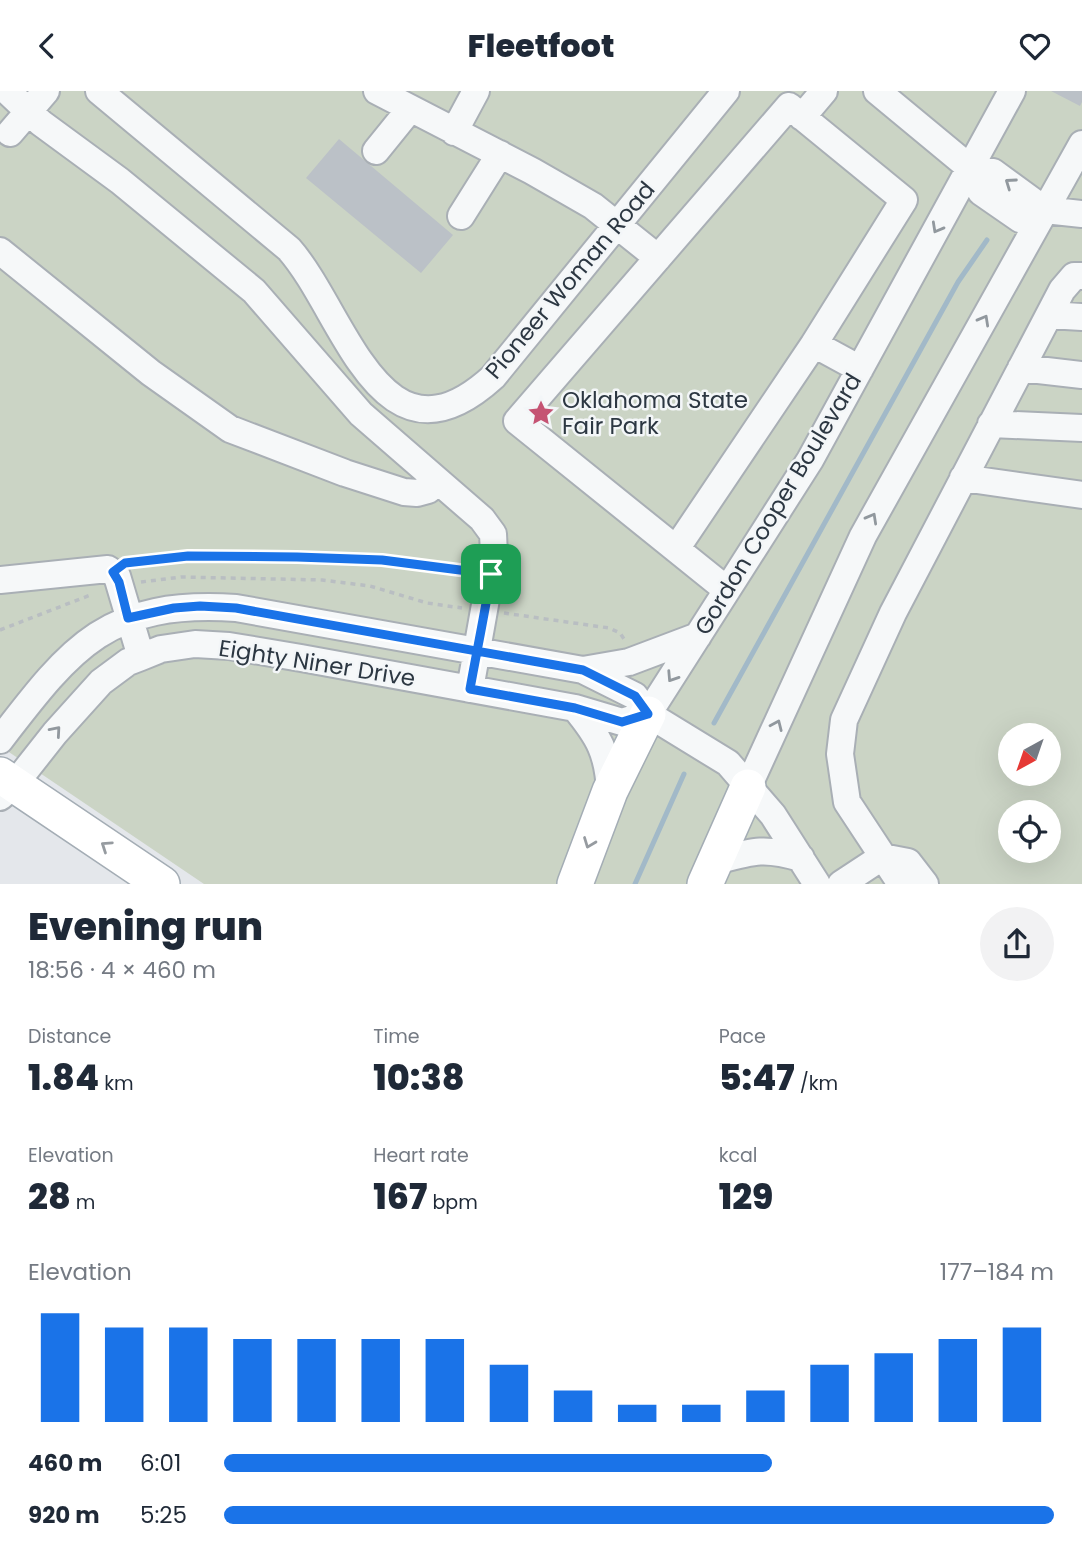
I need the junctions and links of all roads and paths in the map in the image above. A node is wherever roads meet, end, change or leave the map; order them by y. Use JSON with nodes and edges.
{"nodes":[{"id":1,"x":7,"y":91,"type":"edge"},
{"id":2,"x":46,"y":91,"type":"edge"},
{"id":3,"x":99,"y":91,"type":"edge"},
{"id":4,"x":377,"y":91,"type":"edge"},
{"id":5,"x":476,"y":91,"type":"edge"},
{"id":6,"x":726,"y":91,"type":"edge"},
{"id":7,"x":824,"y":91,"type":"edge"},
{"id":8,"x":877,"y":91,"type":"edge"},
{"id":9,"x":1012,"y":91,"type":"edge"},
{"id":10,"x":410,"y":109,"type":"junction"},
{"id":11,"x":28,"y":112,"type":"junction"},
{"id":12,"x":802,"y":117,"type":"junction"},
{"id":13,"x":454,"y":132,"type":"junction"},
{"id":14,"x":10,"y":133,"type":"dead end"},
{"id":15,"x":1082,"y":143,"type":"edge"},
{"id":16,"x":376,"y":151,"type":"dead end"},
{"id":17,"x":500,"y":154,"type":"junction"},
{"id":18,"x":970,"y":168,"type":"junction"},
{"id":19,"x":1045,"y":210,"type":"junction"},
{"id":20,"x":1082,"y":214,"type":"edge"},
{"id":21,"x":461,"y":216,"type":"dead end"},
{"id":22,"x":617,"y":224,"type":"junction"},
{"id":23,"x":0,"y":251,"type":"edge"},
{"id":24,"x":658,"y":258,"type":"junction"},
{"id":25,"x":1082,"y":276,"type":"edge"},
{"id":26,"x":1049,"y":315,"type":"junction"},
{"id":27,"x":1082,"y":317,"type":"edge"},
{"id":28,"x":814,"y":344,"type":"junction"},
{"id":29,"x":1021,"y":368,"type":"junction"},
{"id":30,"x":860,"y":369,"type":"junction"},
{"id":31,"x":1082,"y":375,"type":"edge"},
{"id":32,"x":991,"y":424,"type":"junction"},
{"id":33,"x":1082,"y":428,"type":"edge"},
{"id":34,"x":963,"y":478,"type":"junction"},
{"id":35,"x":438,"y":481,"type":"junction"},
{"id":36,"x":1082,"y":495,"type":"edge"},
{"id":37,"x":676,"y":548,"type":"junction"},
{"id":38,"x":491,"y":574,"type":"junction"},
{"id":39,"x":0,"y":580,"type":"edge"},
{"id":40,"x":147,"y":580,"type":"dead end"},
{"id":41,"x":105,"y":582,"type":"junction"},
{"id":42,"x":727,"y":590,"type":"junction"},
{"id":43,"x":485,"y":611,"type":"junction"},
{"id":44,"x":128,"y":618,"type":"junction"},
{"id":45,"x":0,"y":630,"type":"edge"},
{"id":46,"x":698,"y":636,"type":"junction"},
{"id":47,"x":628,"y":645,"type":"dead end"},
{"id":48,"x":477,"y":652,"type":"junction"},
{"id":49,"x":141,"y":657,"type":"junction"},
{"id":50,"x":583,"y":670,"type":"junction"},
{"id":51,"x":470,"y":689,"type":"junction"},
{"id":52,"x":575,"y":708,"type":"junction"},
{"id":53,"x":648,"y":714,"type":"junction"},
{"id":54,"x":0,"y":740,"type":"edge"},
{"id":55,"x":5,"y":786,"type":"edge"},
{"id":56,"x":748,"y":787,"type":"junction"},
{"id":57,"x":610,"y":791,"type":"junction"},
{"id":58,"x":881,"y":857,"type":"junction"},
{"id":59,"x":801,"y":858,"type":"junction"},
{"id":60,"x":710,"y":872,"type":"edge"},
{"id":61,"x":163,"y":884,"type":"edge"},
{"id":62,"x":575,"y":884,"type":"edge"},
{"id":63,"x":817,"y":884,"type":"edge"},
{"id":64,"x":841,"y":884,"type":"edge"},
{"id":65,"x":901,"y":884,"type":"edge"},
{"id":66,"x":925,"y":884,"type":"edge"}],
"edges":[{"from":1,"to":11,"type":"street"},
{"from":2,"to":11,"type":"street"},
{"from":3,"to":22,"type":"street","name":"Pioneer Woman Road"},
{"from":4,"to":10,"type":"street"},
{"from":5,"to":13,"type":"street"},
{"from":6,"to":22,"type":"street","name":"Pioneer Woman Road"},
{"from":7,"to":12,"type":"street"},
{"from":8,"to":18,"type":"street"},
{"from":9,"to":18,"type":"street","name":"Gordon Cooper Boulevard"},
{"from":10,"to":13,"type":"street"},
{"from":10,"to":16,"type":"street"},
{"from":11,"to":14,"type":"street"},
{"from":11,"to":35,"type":"street"},
{"from":12,"to":24,"type":"street"},
{"from":12,"to":28,"type":"street"},
{"from":13,"to":17,"type":"street"},
{"from":15,"to":19,"type":"street"},
{"from":17,"to":21,"type":"street"},
{"from":17,"to":22,"type":"street"},
{"from":18,"to":19,"type":"street"},
{"from":18,"to":30,"type":"street","name":"Gordon Cooper Boulevard","one_way":true},
{"from":19,"to":20,"type":"street"},
{"from":56,"to":19,"type":"street","one_way":true},
{"from":22,"to":24,"type":"street"},
{"from":23,"to":35,"type":"street"},
{"from":24,"to":37,"type":"street"},
{"from":25,"to":26,"type":"street"},
{"from":26,"to":27,"type":"street"},
{"from":26,"to":29,"type":"street"},
{"from":28,"to":30,"type":"street"},
{"from":28,"to":37,"type":"street"},
{"from":29,"to":31,"type":"street"},
{"from":29,"to":32,"type":"street"},
{"from":30,"to":42,"type":"street","name":"Gordon Cooper Boulevard"},
{"from":32,"to":33,"type":"street"},
{"from":32,"to":34,"type":"street"},
{"from":34,"to":36,"type":"street"},
{"from":34,"to":58,"type":"street"},
{"from":35,"to":38,"type":"street"},
{"from":37,"to":42,"type":"street"},
{"from":38,"to":41,"type":"path"},
{"from":38,"to":43,"type":"street"},
{"from":39,"to":41,"type":"street"},
{"from":40,"to":43,"type":"path"},
{"from":41,"to":44,"type":"street"},
{"from":41,"to":45,"type":"path"},
{"from":42,"to":46,"type":"street","name":"Gordon Cooper Boulevard"},
{"from":43,"to":47,"type":"path"},
{"from":43,"to":48,"type":"street"},
{"from":44,"to":48,"type":"street","name":"Eighty Niner Drive"},
{"from":44,"to":49,"type":"street"},
{"from":44,"to":54,"type":"street","name":"Eighty Niner Drive"},
{"from":46,"to":50,"type":"street"},
{"from":46,"to":53,"type":"street","name":"Gordon Cooper Boulevard","one_way":true},
{"from":48,"to":50,"type":"street","name":"Eighty Niner Drive"},
{"from":48,"to":51,"type":"street"},
{"from":49,"to":51,"type":"street","name":"Eighty Niner Drive"},
{"from":55,"to":49,"type":"street","name":"Eighty Niner Drive","one_way":true},
{"from":50,"to":53,"type":"street","name":"Eighty Niner Drive"},
{"from":51,"to":52,"type":"street","name":"Eighty Niner Drive"},
{"from":52,"to":53,"type":"street","name":"Eighty Niner Drive"},
{"from":52,"to":57,"type":"street"},
{"from":53,"to":56,"type":"street","name":"Eighty Niner Drive"},
{"from":53,"to":57,"type":"main road","name":"Gordon Cooper Boulevard"},
{"from":61,"to":55,"type":"main road","one_way":true},
{"from":56,"to":59,"type":"street","name":"Eighty Niner Drive"},
{"from":56,"to":60,"type":"main road"},
{"from":57,"to":62,"type":"main road","name":"Gordon Cooper Boulevard","one_way":true},
{"from":58,"to":64,"type":"street"},
{"from":58,"to":65,"type":"street"},
{"from":58,"to":66,"type":"street"},
{"from":59,"to":60,"type":"street"},
{"from":59,"to":63,"type":"street","name":"Eighty Niner Drive"}]}
